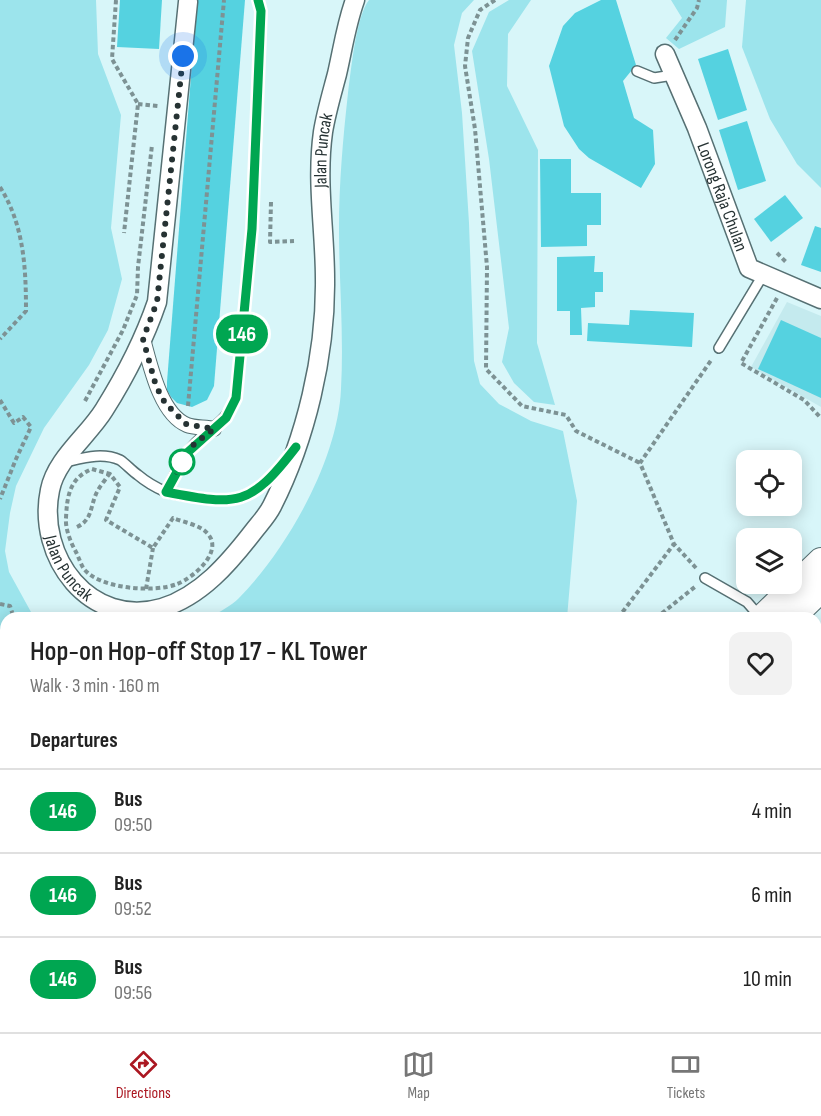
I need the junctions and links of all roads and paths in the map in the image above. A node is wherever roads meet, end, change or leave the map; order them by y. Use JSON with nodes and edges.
{"nodes":[{"id":1,"x":116,"y":0,"type":"edge"},
{"id":2,"x":224,"y":0,"type":"edge"},
{"id":3,"x":259,"y":0,"type":"edge"},
{"id":4,"x":355,"y":0,"type":"edge"},
{"id":5,"x":495,"y":0,"type":"edge"},
{"id":6,"x":699,"y":0,"type":"edge"},
{"id":7,"x":188,"y":1,"type":"edge"},
{"id":8,"x":665,"y":54,"type":"joint"},
{"id":9,"x":637,"y":71,"type":"dead end"},
{"id":10,"x":673,"y":75,"type":"junction"},
{"id":11,"x":138,"y":104,"type":"junction"},
{"id":12,"x":156,"y":117,"type":"dead end"},
{"id":13,"x":153,"y":140,"type":"dead end"},
{"id":14,"x":0,"y":187,"type":"edge"},
{"id":15,"x":271,"y":202,"type":"dead end"},
{"id":16,"x":124,"y":233,"type":"dead end"},
{"id":17,"x":294,"y":241,"type":"dead end"},
{"id":18,"x":763,"y":275,"type":"junction"},
{"id":19,"x":778,"y":294,"type":"dead end"},
{"id":20,"x":821,"y":299,"type":"edge"},
{"id":21,"x":0,"y":339,"type":"edge"},
{"id":22,"x":143,"y":339,"type":"junction"},
{"id":23,"x":720,"y":348,"type":"joint"},
{"id":24,"x":190,"y":390,"type":"dead end"},
{"id":25,"x":0,"y":400,"type":"edge"},
{"id":26,"x":83,"y":405,"type":"dead end"},
{"id":27,"x":821,"y":418,"type":"edge"},
{"id":28,"x":214,"y":429,"type":"junction"},
{"id":29,"x":296,"y":447,"type":"junction"},
{"id":30,"x":120,"y":460,"type":"junction"},
{"id":31,"x":640,"y":462,"type":"junction"},
{"id":32,"x":63,"y":463,"type":"junction"},
{"id":33,"x":110,"y":474,"type":"junction"},
{"id":34,"x":166,"y":492,"type":"junction"},
{"id":35,"x":0,"y":500,"type":"edge"},
{"id":36,"x":77,"y":527,"type":"dead end"},
{"id":37,"x":675,"y":544,"type":"junction"},
{"id":38,"x":153,"y":548,"type":"junction"},
{"id":39,"x":821,"y":561,"type":"edge"},
{"id":40,"x":705,"y":578,"type":"junction"},
{"id":41,"x":821,"y":588,"type":"edge"},
{"id":42,"x":146,"y":589,"type":"junction"},
{"id":43,"x":0,"y":604,"type":"edge"},
{"id":44,"x":12,"y":612,"type":"edge"},
{"id":45,"x":623,"y":612,"type":"edge"},
{"id":46,"x":663,"y":612,"type":"edge"},
{"id":47,"x":756,"y":612,"type":"edge"},
{"id":48,"x":768,"y":612,"type":"edge"},
{"id":49,"x":797,"y":612,"type":"edge"}],
"edges":[{"from":1,"to":11,"type":"path"},
{"from":2,"to":24,"type":"path"},
{"from":3,"to":28,"type":"lane"},
{"from":4,"to":29,"type":"street","name":"Jalan Puncak"},
{"from":5,"to":31,"type":"path"},
{"from":6,"to":8,"type":"path"},
{"from":7,"to":22,"type":"street","name":"Jalan Puncak"},
{"from":8,"to":10,"type":"street","name":"Lorong Raja Chulan"},
{"from":9,"to":10,"type":"lane"},
{"from":10,"to":18,"type":"street","name":"Lorong Raja Chulan"},
{"from":11,"to":12,"type":"path"},
{"from":11,"to":16,"type":"path"},
{"from":13,"to":26,"type":"path"},
{"from":14,"to":21,"type":"path"},
{"from":15,"to":17,"type":"path"},
{"from":18,"to":20,"type":"street","name":"Lorong Raja Chulan"},
{"from":18,"to":23,"type":"lane"},
{"from":19,"to":27,"type":"path"},
{"from":22,"to":28,"type":"street"},
{"from":22,"to":32,"type":"street","name":"Jalan Puncak"},
{"from":23,"to":31,"type":"path"},
{"from":25,"to":35,"type":"path"},
{"from":28,"to":34,"type":"lane"},
{"from":29,"to":32,"type":"street","name":"Jalan Puncak"},
{"from":29,"to":34,"type":"lane"},
{"from":30,"to":32,"type":"lane"},
{"from":30,"to":33,"type":"path"},
{"from":30,"to":34,"type":"lane"},
{"from":31,"to":37,"type":"path"},
{"from":33,"to":36,"type":"path"},
{"from":33,"to":38,"type":"path"},
{"from":33,"to":42,"type":"path"},
{"from":37,"to":40,"type":"path"},
{"from":37,"to":45,"type":"path"},
{"from":38,"to":42,"type":"path"},
{"from":38,"to":42,"type":"path"},
{"from":39,"to":48,"type":"main road"},
{"from":40,"to":46,"type":"path"},
{"from":40,"to":47,"type":"lane"},
{"from":41,"to":49,"type":"main road"},
{"from":43,"to":44,"type":"path"}]}
